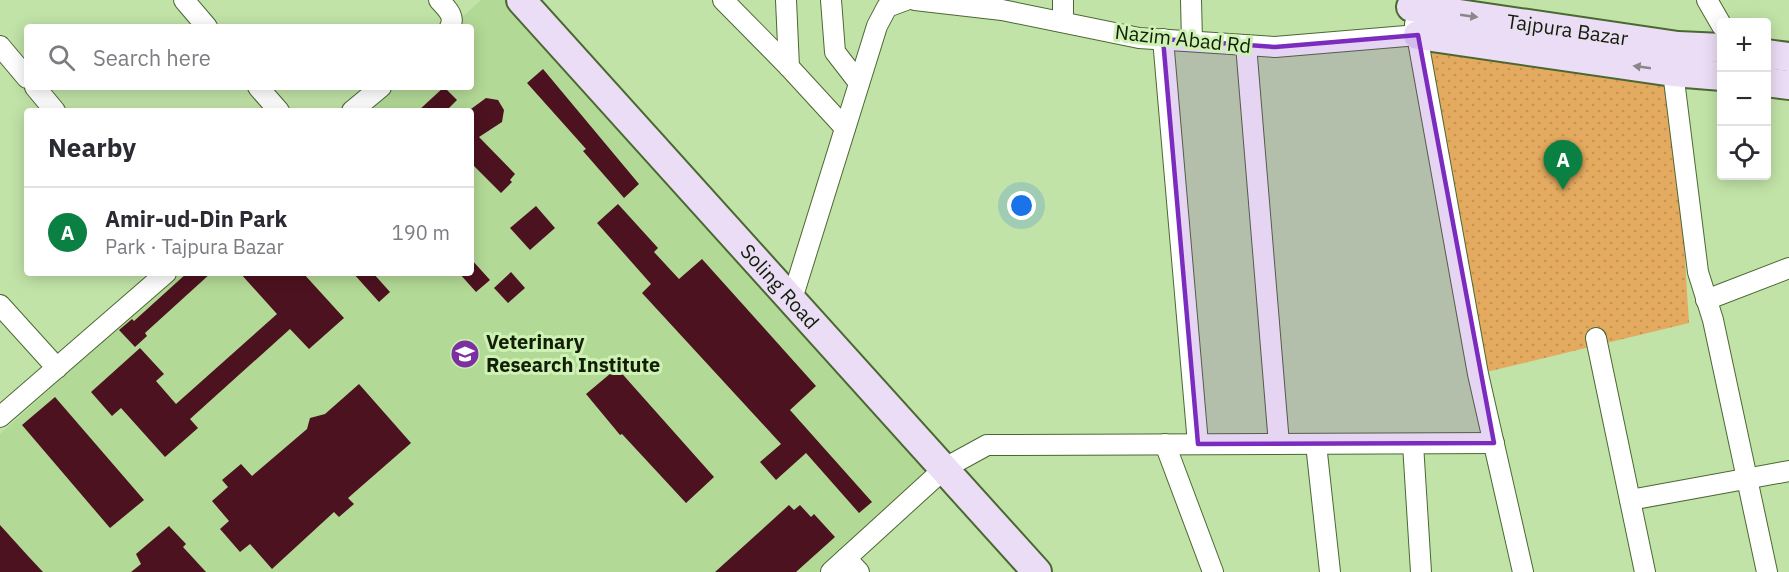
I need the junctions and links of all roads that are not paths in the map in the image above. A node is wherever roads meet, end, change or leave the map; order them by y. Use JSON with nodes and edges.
{"nodes":[{"id":1,"x":184,"y":0,"type":"edge"},
{"id":2,"x":439,"y":0,"type":"edge"},
{"id":3,"x":521,"y":0,"type":"edge"},
{"id":4,"x":723,"y":0,"type":"edge"},
{"id":5,"x":786,"y":0,"type":"edge"},
{"id":6,"x":831,"y":0,"type":"edge"},
{"id":7,"x":906,"y":0,"type":"edge"},
{"id":8,"x":915,"y":0,"type":"edge"},
{"id":9,"x":1063,"y":0,"type":"edge"},
{"id":10,"x":1191,"y":0,"type":"edge"},
{"id":11,"x":1707,"y":0,"type":"edge"},
{"id":12,"x":1410,"y":4,"type":"edge"},
{"id":13,"x":1717,"y":18,"type":"edge"},
{"id":14,"x":1063,"y":22,"type":"junction"},
{"id":15,"x":204,"y":24,"type":"edge"},
{"id":16,"x":451,"y":24,"type":"edge"},
{"id":17,"x":1418,"y":35,"type":"junction"},
{"id":18,"x":1163,"y":39,"type":"junction"},
{"id":19,"x":1192,"y":41,"type":"junction"},
{"id":20,"x":1246,"y":45,"type":"junction"},
{"id":21,"x":0,"y":46,"type":"edge"},
{"id":22,"x":1717,"y":49,"type":"edge"},
{"id":23,"x":1771,"y":55,"type":"edge"},
{"id":24,"x":1789,"y":57,"type":"edge"},
{"id":25,"x":1675,"y":59,"type":"junction"},
{"id":26,"x":789,"y":67,"type":"junction"},
{"id":27,"x":24,"y":74,"type":"edge"},
{"id":28,"x":1717,"y":74,"type":"edge"},
{"id":29,"x":859,"y":83,"type":"junction"},
{"id":30,"x":1771,"y":83,"type":"edge"},
{"id":31,"x":1789,"y":85,"type":"edge"},
{"id":32,"x":37,"y":90,"type":"edge"},
{"id":33,"x":261,"y":90,"type":"edge"},
{"id":34,"x":377,"y":90,"type":"edge"},
{"id":35,"x":52,"y":108,"type":"edge"},
{"id":36,"x":276,"y":108,"type":"edge"},
{"id":37,"x":356,"y":108,"type":"edge"},
{"id":38,"x":845,"y":128,"type":"junction"},
{"id":39,"x":1789,"y":268,"type":"edge"},
{"id":40,"x":163,"y":276,"type":"edge"},
{"id":41,"x":792,"y":299,"type":"junction"},
{"id":42,"x":1706,"y":300,"type":"junction"},
{"id":43,"x":0,"y":305,"type":"edge"},
{"id":44,"x":1596,"y":338,"type":"dead end"},
{"id":45,"x":57,"y":368,"type":"junction"},
{"id":46,"x":0,"y":417,"type":"edge"},
{"id":47,"x":1494,"y":443,"type":"junction"},
{"id":48,"x":1165,"y":444,"type":"junction"},
{"id":49,"x":1198,"y":444,"type":"junction"},
{"id":50,"x":1279,"y":444,"type":"junction"},
{"id":51,"x":1316,"y":444,"type":"junction"},
{"id":52,"x":1413,"y":444,"type":"junction"},
{"id":53,"x":945,"y":468,"type":"junction"},
{"id":54,"x":1789,"y":471,"type":"edge"},
{"id":55,"x":1747,"y":478,"type":"junction"},
{"id":56,"x":1630,"y":500,"type":"junction"},
{"id":57,"x":853,"y":565,"type":"edge"},
{"id":58,"x":831,"y":572,"type":"edge"},
{"id":59,"x":1037,"y":572,"type":"edge"},
{"id":60,"x":1213,"y":572,"type":"edge"},
{"id":61,"x":1330,"y":572,"type":"edge"},
{"id":62,"x":1421,"y":572,"type":"edge"},
{"id":63,"x":1523,"y":572,"type":"edge"},
{"id":64,"x":1645,"y":572,"type":"edge"},
{"id":65,"x":1767,"y":572,"type":"edge"}],
"edges":[{"from":1,"to":15,"type":"street"},
{"from":2,"to":16,"type":"street"},
{"from":3,"to":41,"type":"street","name":"Soling Road"},
{"from":4,"to":26,"type":"street"},
{"from":5,"to":26,"type":"street"},
{"from":6,"to":29,"type":"street"},
{"from":7,"to":29,"type":"street"},
{"from":8,"to":14,"type":"street","name":"Nazim Abad Rd"},
{"from":9,"to":14,"type":"street"},
{"from":10,"to":19,"type":"street"},
{"from":11,"to":13,"type":"street"},
{"from":12,"to":17,"type":"street"},
{"from":12,"to":25,"type":"street","name":"Tajpura Bazar","one_way":true},
{"from":14,"to":18,"type":"street","name":"Nazim Abad Rd"},
{"from":17,"to":20,"type":"street","name":"Nazim Abad Rd"},
{"from":25,"to":17,"type":"street","name":"Tajpura Bazar","one_way":true},
{"from":17,"to":47,"type":"street"},
{"from":18,"to":19,"type":"street","name":"Nazim Abad Rd"},
{"from":18,"to":49,"type":"street"},
{"from":19,"to":20,"type":"street","name":"Nazim Abad Rd"},
{"from":20,"to":50,"type":"street"},
{"from":21,"to":27,"type":"street"},
{"from":22,"to":25,"type":"street","name":"Tajpura Bazar"},
{"from":23,"to":24,"type":"street"},
{"from":25,"to":28,"type":"street","name":"Tajpura Bazar"},
{"from":25,"to":42,"type":"street"},
{"from":26,"to":38,"type":"street"},
{"from":29,"to":38,"type":"street"},
{"from":30,"to":31,"type":"street"},
{"from":32,"to":35,"type":"street"},
{"from":33,"to":36,"type":"street"},
{"from":34,"to":37,"type":"street"},
{"from":38,"to":41,"type":"street"},
{"from":39,"to":42,"type":"street"},
{"from":40,"to":45,"type":"street"},
{"from":41,"to":53,"type":"street","name":"Soling Road"},
{"from":42,"to":55,"type":"street"},
{"from":43,"to":45,"type":"street"},
{"from":44,"to":56,"type":"street"},
{"from":45,"to":46,"type":"street"},
{"from":47,"to":52,"type":"street"},
{"from":47,"to":63,"type":"street"},
{"from":48,"to":49,"type":"street"},
{"from":48,"to":53,"type":"street"},
{"from":48,"to":60,"type":"street"},
{"from":49,"to":50,"type":"street"},
{"from":50,"to":51,"type":"street"},
{"from":51,"to":52,"type":"street"},
{"from":51,"to":61,"type":"street"},
{"from":52,"to":62,"type":"street"},
{"from":53,"to":57,"type":"street"},
{"from":53,"to":59,"type":"street","name":"Soling Road"},
{"from":54,"to":55,"type":"street"},
{"from":55,"to":56,"type":"street"},
{"from":55,"to":65,"type":"street"},
{"from":56,"to":64,"type":"street"},
{"from":57,"to":58,"type":"street"}]}
